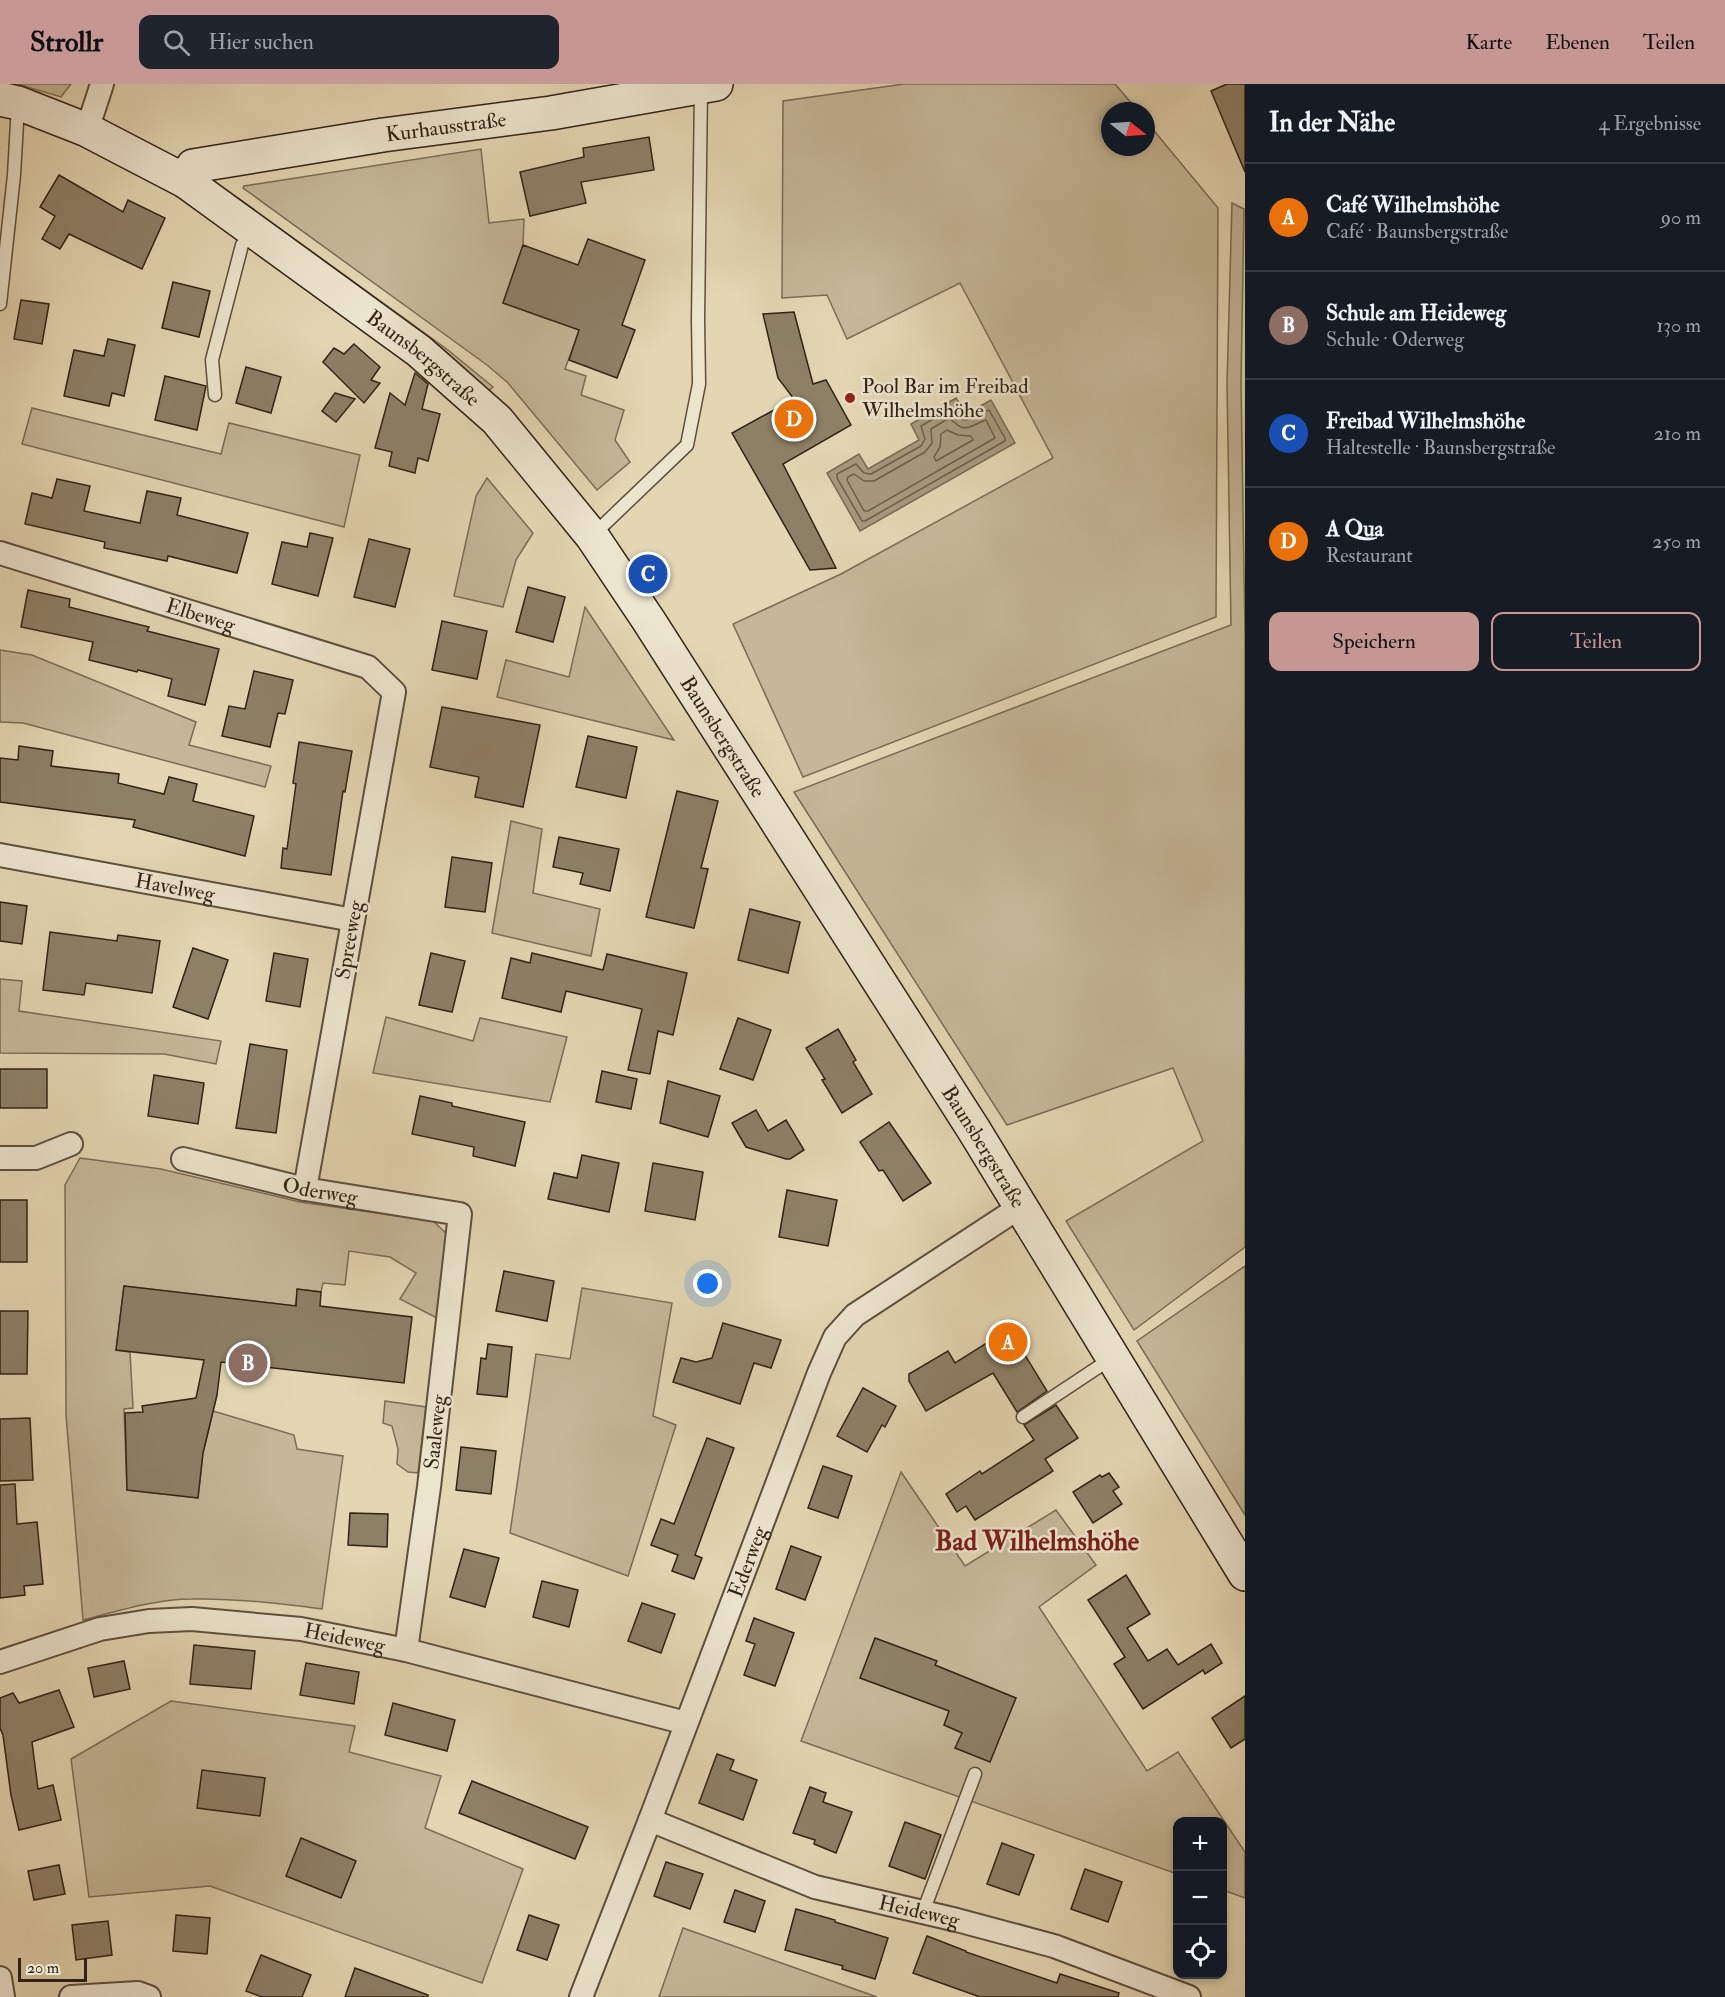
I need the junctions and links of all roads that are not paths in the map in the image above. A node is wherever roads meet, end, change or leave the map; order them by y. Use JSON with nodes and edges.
{"nodes":[{"id":1,"x":102,"y":84,"type":"edge"},
{"id":2,"x":709,"y":85,"type":"edge"},
{"id":3,"x":9,"y":101,"type":"edge"},
{"id":4,"x":87,"y":130,"type":"junction"},
{"id":5,"x":185,"y":182,"type":"junction"},
{"id":6,"x":252,"y":230,"type":"junction"},
{"id":7,"x":0,"y":304,"type":"edge"},
{"id":8,"x":215,"y":395,"type":"dead end"},
{"id":9,"x":591,"y":536,"type":"junction"},
{"id":10,"x":0,"y":553,"type":"edge"},
{"id":11,"x":394,"y":692,"type":"joint"},
{"id":12,"x":0,"y":855,"type":"edge"},
{"id":13,"x":352,"y":920,"type":"junction"},
{"id":14,"x":71,"y":1144,"type":"dead end"},
{"id":15,"x":0,"y":1158,"type":"edge"},
{"id":16,"x":183,"y":1159,"type":"dead end"},
{"id":17,"x":305,"y":1188,"type":"junction"},
{"id":18,"x":1020,"y":1208,"type":"junction"},
{"id":19,"x":460,"y":1214,"type":"joint"},
{"id":20,"x":1112,"y":1357,"type":"junction"},
{"id":21,"x":1023,"y":1417,"type":"dead end"},
{"id":22,"x":1245,"y":1574,"type":"edge"},
{"id":23,"x":406,"y":1650,"type":"junction"},
{"id":24,"x":0,"y":1662,"type":"edge"},
{"id":25,"x":686,"y":1723,"type":"junction"},
{"id":26,"x":975,"y":1774,"type":"dead end"},
{"id":27,"x":650,"y":1820,"type":"junction"},
{"id":28,"x":923,"y":1912,"type":"junction"},
{"id":29,"x":0,"y":1978,"type":"edge"},
{"id":30,"x":3,"y":1997,"type":"edge"},
{"id":31,"x":71,"y":1997,"type":"edge"},
{"id":32,"x":149,"y":1997,"type":"edge"},
{"id":33,"x":581,"y":1997,"type":"edge"},
{"id":34,"x":1189,"y":1997,"type":"edge"}],
"edges":[{"from":1,"to":4,"type":"street"},
{"from":2,"to":5,"type":"main road","name":"Kurhausstraße"},
{"from":2,"to":9,"type":"lane"},
{"from":3,"to":4,"type":"main road","name":"Baunsbergstraße"},
{"from":3,"to":7,"type":"lane"},
{"from":4,"to":5,"type":"main road","name":"Baunsbergstraße"},
{"from":5,"to":6,"type":"main road","name":"Baunsbergstraße"},
{"from":6,"to":8,"type":"lane"},
{"from":6,"to":9,"type":"main road","name":"Baunsbergstraße"},
{"from":9,"to":18,"type":"main road","name":"Baunsbergstraße"},
{"from":10,"to":11,"type":"street","name":"Elbeweg"},
{"from":11,"to":13,"type":"street","name":"Spreeweg"},
{"from":12,"to":13,"type":"street","name":"Havelweg"},
{"from":13,"to":17,"type":"street","name":"Spreeweg"},
{"from":14,"to":15,"type":"street"},
{"from":16,"to":17,"type":"street","name":"Oderweg"},
{"from":17,"to":19,"type":"street","name":"Oderweg"},
{"from":18,"to":20,"type":"main road","name":"Baunsbergstraße"},
{"from":18,"to":25,"type":"street","name":"Ederweg"},
{"from":19,"to":23,"type":"street","name":"Saaleweg"},
{"from":20,"to":21,"type":"lane"},
{"from":20,"to":22,"type":"main road","name":"Baunsbergstraße"},
{"from":23,"to":24,"type":"street","name":"Heideweg"},
{"from":23,"to":25,"type":"street","name":"Heideweg"},
{"from":25,"to":27,"type":"street","name":"Ederweg"},
{"from":26,"to":28,"type":"lane"},
{"from":27,"to":28,"type":"street","name":"Heideweg"},
{"from":27,"to":33,"type":"street","name":"Ederweg"},
{"from":28,"to":34,"type":"street","name":"Heideweg"},
{"from":29,"to":30,"type":"street"},
{"from":31,"to":32,"type":"street"}]}
